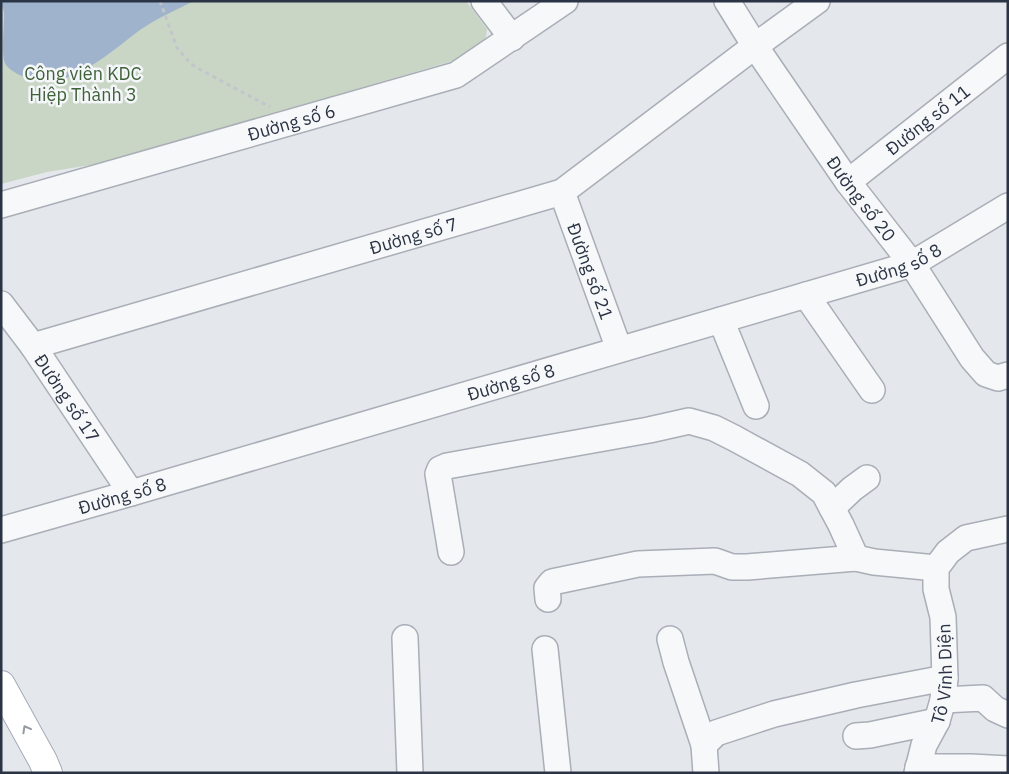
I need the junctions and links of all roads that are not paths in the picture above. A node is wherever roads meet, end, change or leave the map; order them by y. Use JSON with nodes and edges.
{"nodes":[{"id":1,"x":484,"y":1,"type":"edge"},
{"id":2,"x":565,"y":1,"type":"edge"},
{"id":3,"x":727,"y":1,"type":"edge"},
{"id":4,"x":817,"y":1,"type":"edge"},
{"id":5,"x":512,"y":38,"type":"junction"},
{"id":6,"x":755,"y":46,"type":"junction"},
{"id":7,"x":1008,"y":56,"type":"edge"},
{"id":8,"x":848,"y":182,"type":"junction"},
{"id":9,"x":562,"y":192,"type":"junction"},
{"id":10,"x":1,"y":205,"type":"edge"},
{"id":11,"x":1008,"y":206,"type":"edge"},
{"id":12,"x":912,"y":264,"type":"junction"},
{"id":13,"x":806,"y":295,"type":"junction"},
{"id":14,"x":1,"y":304,"type":"edge"},
{"id":15,"x":722,"y":320,"type":"junction"},
{"id":16,"x":33,"y":346,"type":"junction"},
{"id":17,"x":619,"y":349,"type":"junction"},
{"id":18,"x":1008,"y":375,"type":"edge"},
{"id":19,"x":872,"y":390,"type":"dead end"},
{"id":20,"x":756,"y":406,"type":"dead end"},
{"id":21,"x":867,"y":478,"type":"dead end"},
{"id":22,"x":131,"y":493,"type":"junction"},
{"id":23,"x":832,"y":508,"type":"junction"},
{"id":24,"x":1,"y":530,"type":"edge"},
{"id":25,"x":1008,"y":530,"type":"edge"},
{"id":26,"x":451,"y":552,"type":"dead end"},
{"id":27,"x":856,"y":558,"type":"junction"},
{"id":28,"x":936,"y":568,"type":"junction"},
{"id":29,"x":548,"y":599,"type":"dead end"},
{"id":30,"x":405,"y":638,"type":"dead end"},
{"id":31,"x":670,"y":639,"type":"dead end"},
{"id":32,"x":545,"y":649,"type":"dead end"},
{"id":33,"x":1,"y":685,"type":"edge"},
{"id":34,"x":941,"y":700,"type":"junction"},
{"id":35,"x":1008,"y":715,"type":"edge"},
{"id":36,"x":856,"y":736,"type":"dead end"},
{"id":37,"x":704,"y":745,"type":"junction"},
{"id":38,"x":1008,"y":769,"type":"edge"},
{"id":39,"x":917,"y":770,"type":"edge"},
{"id":40,"x":48,"y":773,"type":"edge"},
{"id":41,"x":410,"y":773,"type":"edge"},
{"id":42,"x":558,"y":773,"type":"edge"},
{"id":43,"x":706,"y":773,"type":"edge"}],
"edges":[{"from":1,"to":5,"type":"street"},
{"from":2,"to":5,"type":"street","name":"Đường số 6"},
{"from":3,"to":6,"type":"street","name":"Đường số 20"},
{"from":4,"to":6,"type":"street","name":"Đường số 7"},
{"from":5,"to":10,"type":"street","name":"Đường số 6"},
{"from":6,"to":8,"type":"street","name":"Đường số 20"},
{"from":6,"to":9,"type":"street","name":"Đường số 7"},
{"from":7,"to":8,"type":"street","name":"Đường số 11"},
{"from":8,"to":12,"type":"street","name":"Đường số 20"},
{"from":9,"to":16,"type":"street","name":"Đường số 7"},
{"from":9,"to":17,"type":"street","name":"Đường số 21"},
{"from":11,"to":12,"type":"street","name":"Đường số 8"},
{"from":12,"to":13,"type":"street","name":"Đường số 8"},
{"from":12,"to":18,"type":"street","name":"Đường số 20"},
{"from":13,"to":15,"type":"street","name":"Đường số 8"},
{"from":13,"to":19,"type":"street"},
{"from":14,"to":16,"type":"street","name":"Đường số 17"},
{"from":15,"to":17,"type":"street","name":"Đường số 8"},
{"from":15,"to":20,"type":"street"},
{"from":16,"to":22,"type":"street","name":"Đường số 17"},
{"from":17,"to":22,"type":"street","name":"Đường số 8"},
{"from":21,"to":23,"type":"street"},
{"from":22,"to":24,"type":"street","name":"Đường số 8"},
{"from":23,"to":26,"type":"street"},
{"from":23,"to":27,"type":"street"},
{"from":25,"to":28,"type":"street"},
{"from":27,"to":28,"type":"street"},
{"from":27,"to":29,"type":"street"},
{"from":28,"to":34,"type":"street","name":"Tô Vĩnh Diện"},
{"from":30,"to":41,"type":"street"},
{"from":31,"to":37,"type":"street"},
{"from":32,"to":42,"type":"street"},
{"from":40,"to":33,"type":"main road","one_way":true},
{"from":34,"to":35,"type":"street"},
{"from":34,"to":36,"type":"street"},
{"from":34,"to":37,"type":"street"},
{"from":34,"to":39,"type":"street","name":"Tô Vĩnh Diện"},
{"from":37,"to":43,"type":"street"},
{"from":38,"to":39,"type":"street"}]}
